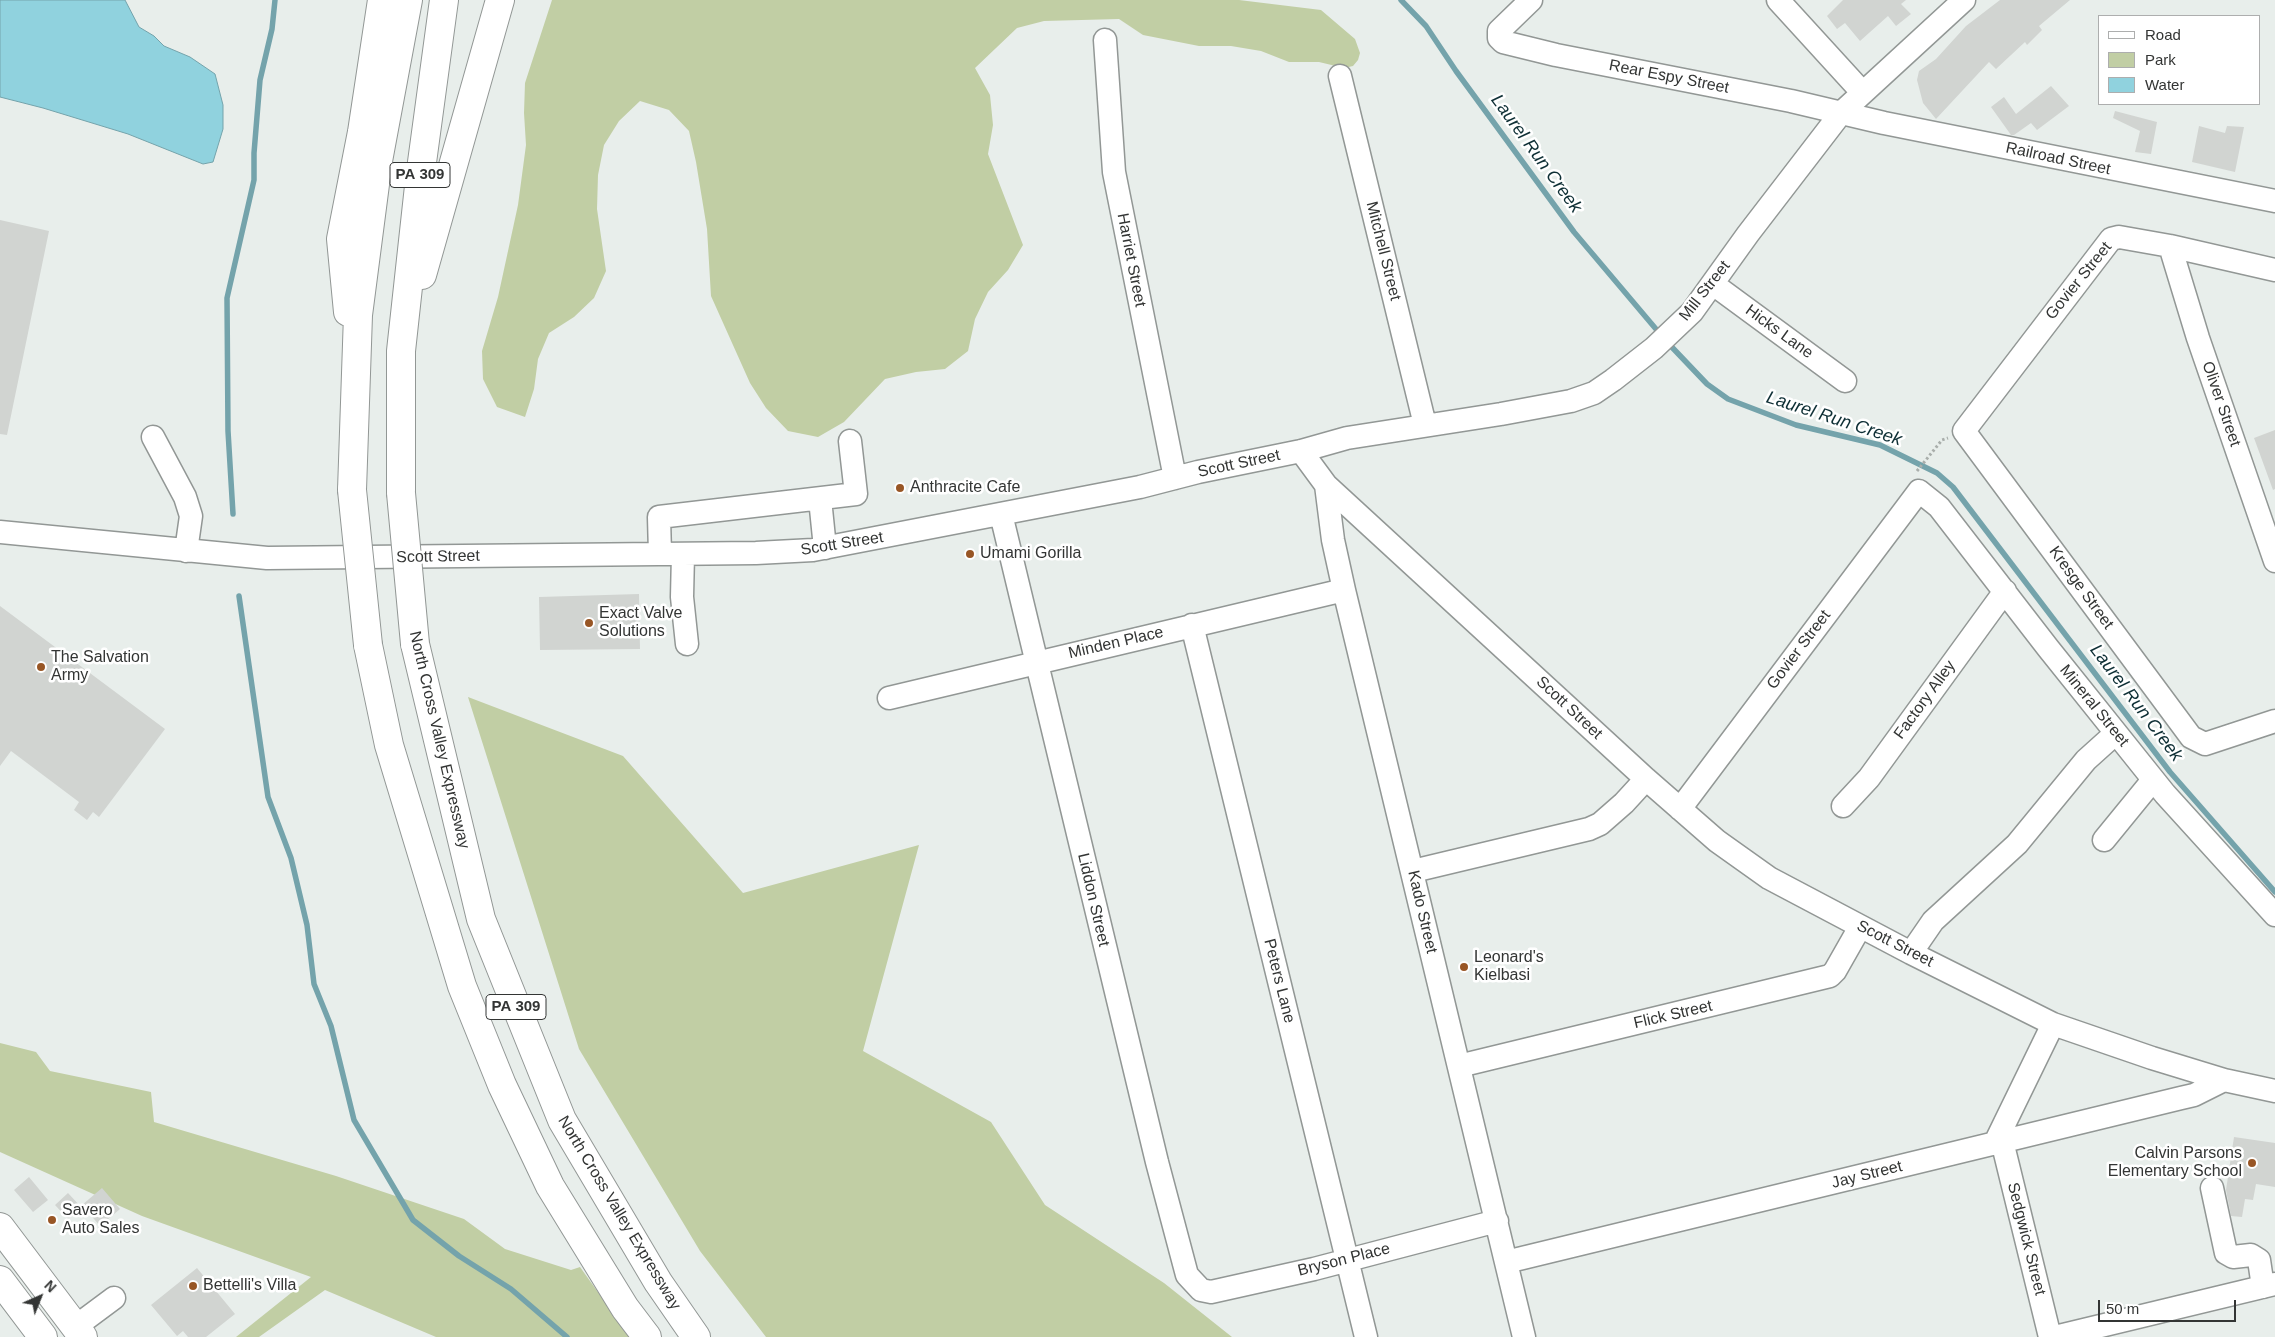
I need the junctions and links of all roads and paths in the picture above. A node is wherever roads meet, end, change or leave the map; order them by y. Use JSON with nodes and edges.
{"nodes":[{"id":1,"x":382,"y":0,"type":"edge"},
{"id":2,"x":408,"y":0,"type":"edge"},
{"id":3,"x":444,"y":0,"type":"edge"},
{"id":4,"x":500,"y":0,"type":"edge"},
{"id":5,"x":1531,"y":0,"type":"edge"},
{"id":6,"x":1778,"y":0,"type":"edge"},
{"id":7,"x":1964,"y":0,"type":"edge"},
{"id":8,"x":1105,"y":40,"type":"dead end"},
{"id":9,"x":1340,"y":76,"type":"dead end"},
{"id":10,"x":1862,"y":92,"type":"junction"},
{"id":11,"x":1841,"y":113,"type":"junction"},
{"id":12,"x":2275,"y":201,"type":"edge"},
{"id":13,"x":2170,"y":246,"type":"junction"},
{"id":14,"x":2275,"y":270,"type":"edge"},
{"id":15,"x":1713,"y":284,"type":"junction"},
{"id":16,"x":401,"y":351,"type":"junction"},
{"id":17,"x":1845,"y":381,"type":"dead end"},
{"id":18,"x":354,"y":391,"type":"junction"},
{"id":19,"x":1425,"y":425,"type":"junction"},
{"id":20,"x":1964,"y":431,"type":"junction"},
{"id":21,"x":154,"y":437,"type":"dead end"},
{"id":22,"x":850,"y":441,"type":"dead end"},
{"id":23,"x":1301,"y":452,"type":"junction"},
{"id":24,"x":1175,"y":478,"type":"junction"},
{"id":25,"x":1326,"y":485,"type":"junction"},
{"id":26,"x":1920,"y":491,"type":"junction"},
{"id":27,"x":820,"y":499,"type":"junction"},
{"id":28,"x":1001,"y":514,"type":"junction"},
{"id":29,"x":0,"y":532,"type":"edge"},
{"id":30,"x":826,"y":548,"type":"junction"},
{"id":31,"x":186,"y":551,"type":"junction"},
{"id":32,"x":660,"y":554,"type":"junction"},
{"id":33,"x":683,"y":554,"type":"junction"},
{"id":34,"x":2275,"y":561,"type":"edge"},
{"id":35,"x":1344,"y":590,"type":"junction"},
{"id":36,"x":2005,"y":591,"type":"junction"},
{"id":37,"x":1192,"y":625,"type":"junction"},
{"id":38,"x":687,"y":644,"type":"dead end"},
{"id":39,"x":1037,"y":662,"type":"junction"},
{"id":40,"x":889,"y":698,"type":"dead end"},
{"id":41,"x":2275,"y":721,"type":"edge"},
{"id":42,"x":2116,"y":733,"type":"junction"},
{"id":43,"x":1646,"y":779,"type":"junction"},
{"id":44,"x":2153,"y":780,"type":"junction"},
{"id":45,"x":1843,"y":806,"type":"dead end"},
{"id":46,"x":1680,"y":809,"type":"junction"},
{"id":47,"x":2104,"y":840,"type":"dead end"},
{"id":48,"x":1412,"y":871,"type":"junction"},
{"id":49,"x":2275,"y":915,"type":"edge"},
{"id":50,"x":1860,"y":926,"type":"junction"},
{"id":51,"x":1911,"y":953,"type":"junction"},
{"id":52,"x":2053,"y":1024,"type":"junction"},
{"id":53,"x":1458,"y":1066,"type":"junction"},
{"id":54,"x":2224,"y":1080,"type":"junction"},
{"id":55,"x":2275,"y":1091,"type":"edge"},
{"id":56,"x":1998,"y":1142,"type":"junction"},
{"id":57,"x":2212,"y":1188,"type":"dead end"},
{"id":58,"x":1497,"y":1221,"type":"junction"},
{"id":59,"x":0,"y":1227,"type":"edge"},
{"id":60,"x":1348,"y":1259,"type":"junction"},
{"id":61,"x":1506,"y":1262,"type":"junction"},
{"id":62,"x":0,"y":1280,"type":"edge"},
{"id":63,"x":1193,"y":1282,"type":"joint"},
{"id":64,"x":2269,"y":1285,"type":"edge"},
{"id":65,"x":114,"y":1298,"type":"dead end"},
{"id":66,"x":79,"y":1332,"type":"edge"},
{"id":67,"x":43,"y":1337,"type":"edge"},
{"id":68,"x":647,"y":1337,"type":"edge"},
{"id":69,"x":696,"y":1337,"type":"edge"},
{"id":70,"x":1366,"y":1337,"type":"edge"},
{"id":71,"x":1524,"y":1337,"type":"edge"},
{"id":72,"x":2050,"y":1337,"type":"edge"},
{"id":73,"x":2055,"y":1337,"type":"edge"}],
"edges":[{"from":1,"to":18,"type":"main road"},
{"from":2,"to":18,"type":"main road","number":"PA 309"},
{"from":3,"to":16,"type":"main road","name":"North Cross Valley Expressway","number":"PA 309"},
{"from":4,"to":16,"type":"main road"},
{"from":5,"to":11,"type":"street","name":"Rear Espy Street"},
{"from":6,"to":10,"type":"street"},
{"from":7,"to":10,"type":"street","name":"Mill Street"},
{"from":8,"to":24,"type":"street","name":"Harriet Street"},
{"from":9,"to":19,"type":"street","name":"Mitchell Street"},
{"from":10,"to":11,"type":"street","name":"Mill Street"},
{"from":11,"to":12,"type":"street","name":"Railroad Street"},
{"from":11,"to":15,"type":"street","name":"Mill Street"},
{"from":13,"to":14,"type":"street","name":"Govier Street"},
{"from":13,"to":20,"type":"street","name":"Govier Street"},
{"from":13,"to":34,"type":"street","name":"Oliver Street"},
{"from":15,"to":17,"type":"street","name":"Hicks Lane"},
{"from":15,"to":19,"type":"street","name":"Mill Street"},
{"from":16,"to":69,"type":"main road","name":"North Cross Valley Expressway","number":"PA 309","bridge":true},
{"from":18,"to":68,"type":"main road","number":"PA 309","bridge":true},
{"from":19,"to":23,"type":"street","name":"Mill Street"},
{"from":20,"to":26,"type":"path"},
{"from":20,"to":41,"type":"street","name":"Kresge Street"},
{"from":21,"to":31,"type":"street"},
{"from":22,"to":27,"type":"street"},
{"from":23,"to":24,"type":"street","name":"Scott Street"},
{"from":23,"to":25,"type":"street","name":"Scott Street"},
{"from":24,"to":28,"type":"street","name":"Scott Street"},
{"from":25,"to":35,"type":"street","name":"Kado Street"},
{"from":25,"to":43,"type":"street","name":"Scott Street"},
{"from":26,"to":36,"type":"street","name":"Mineral Street"},
{"from":26,"to":46,"type":"street","name":"Govier Street"},
{"from":27,"to":30,"type":"street"},
{"from":27,"to":32,"type":"street"},
{"from":28,"to":30,"type":"street","name":"Scott Street"},
{"from":28,"to":39,"type":"street","name":"Liddon Street"},
{"from":29,"to":31,"type":"street","name":"Scott Street"},
{"from":30,"to":33,"type":"street","name":"Scott Street"},
{"from":31,"to":32,"type":"street","name":"Scott Street"},
{"from":32,"to":33,"type":"street","name":"Scott Street"},
{"from":33,"to":38,"type":"street"},
{"from":35,"to":37,"type":"street","name":"Minden Place"},
{"from":35,"to":48,"type":"street","name":"Kado Street"},
{"from":36,"to":42,"type":"street","name":"Mineral Street"},
{"from":36,"to":45,"type":"street","name":"Factory Alley"},
{"from":37,"to":39,"type":"street","name":"Minden Place"},
{"from":37,"to":60,"type":"street","name":"Peters Lane"},
{"from":39,"to":40,"type":"street","name":"Minden Place"},
{"from":39,"to":63,"type":"street","name":"Liddon Street"},
{"from":42,"to":44,"type":"street","name":"Mineral Street"},
{"from":42,"to":51,"type":"street"},
{"from":43,"to":46,"type":"street","name":"Scott Street"},
{"from":43,"to":48,"type":"street"},
{"from":44,"to":47,"type":"street"},
{"from":44,"to":49,"type":"street","name":"Mineral Street"},
{"from":46,"to":50,"type":"street","name":"Scott Street"},
{"from":48,"to":53,"type":"street","name":"Kado Street"},
{"from":50,"to":51,"type":"street","name":"Scott Street"},
{"from":50,"to":53,"type":"street","name":"Flick Street"},
{"from":51,"to":52,"type":"street","name":"Scott Street"},
{"from":52,"to":54,"type":"street","name":"Scott Street"},
{"from":52,"to":56,"type":"street"},
{"from":53,"to":58,"type":"street","name":"Kado Street"},
{"from":54,"to":55,"type":"street","name":"Scott Street"},
{"from":54,"to":56,"type":"street","name":"Jay Street"},
{"from":56,"to":61,"type":"street","name":"Jay Street"},
{"from":56,"to":72,"type":"street","name":"Sedgwick Street"},
{"from":57,"to":64,"type":"street"},
{"from":58,"to":60,"type":"street","name":"Bryson Place"},
{"from":58,"to":61,"type":"street","name":"Kado Street"},
{"from":59,"to":66,"type":"main road"},
{"from":60,"to":63,"type":"street","name":"Bryson Place"},
{"from":60,"to":70,"type":"street","name":"Peters Lane"},
{"from":61,"to":71,"type":"street","name":"Kado Street"},
{"from":62,"to":67,"type":"main road"},
{"from":64,"to":73,"type":"street"},
{"from":65,"to":66,"type":"street"}]}
